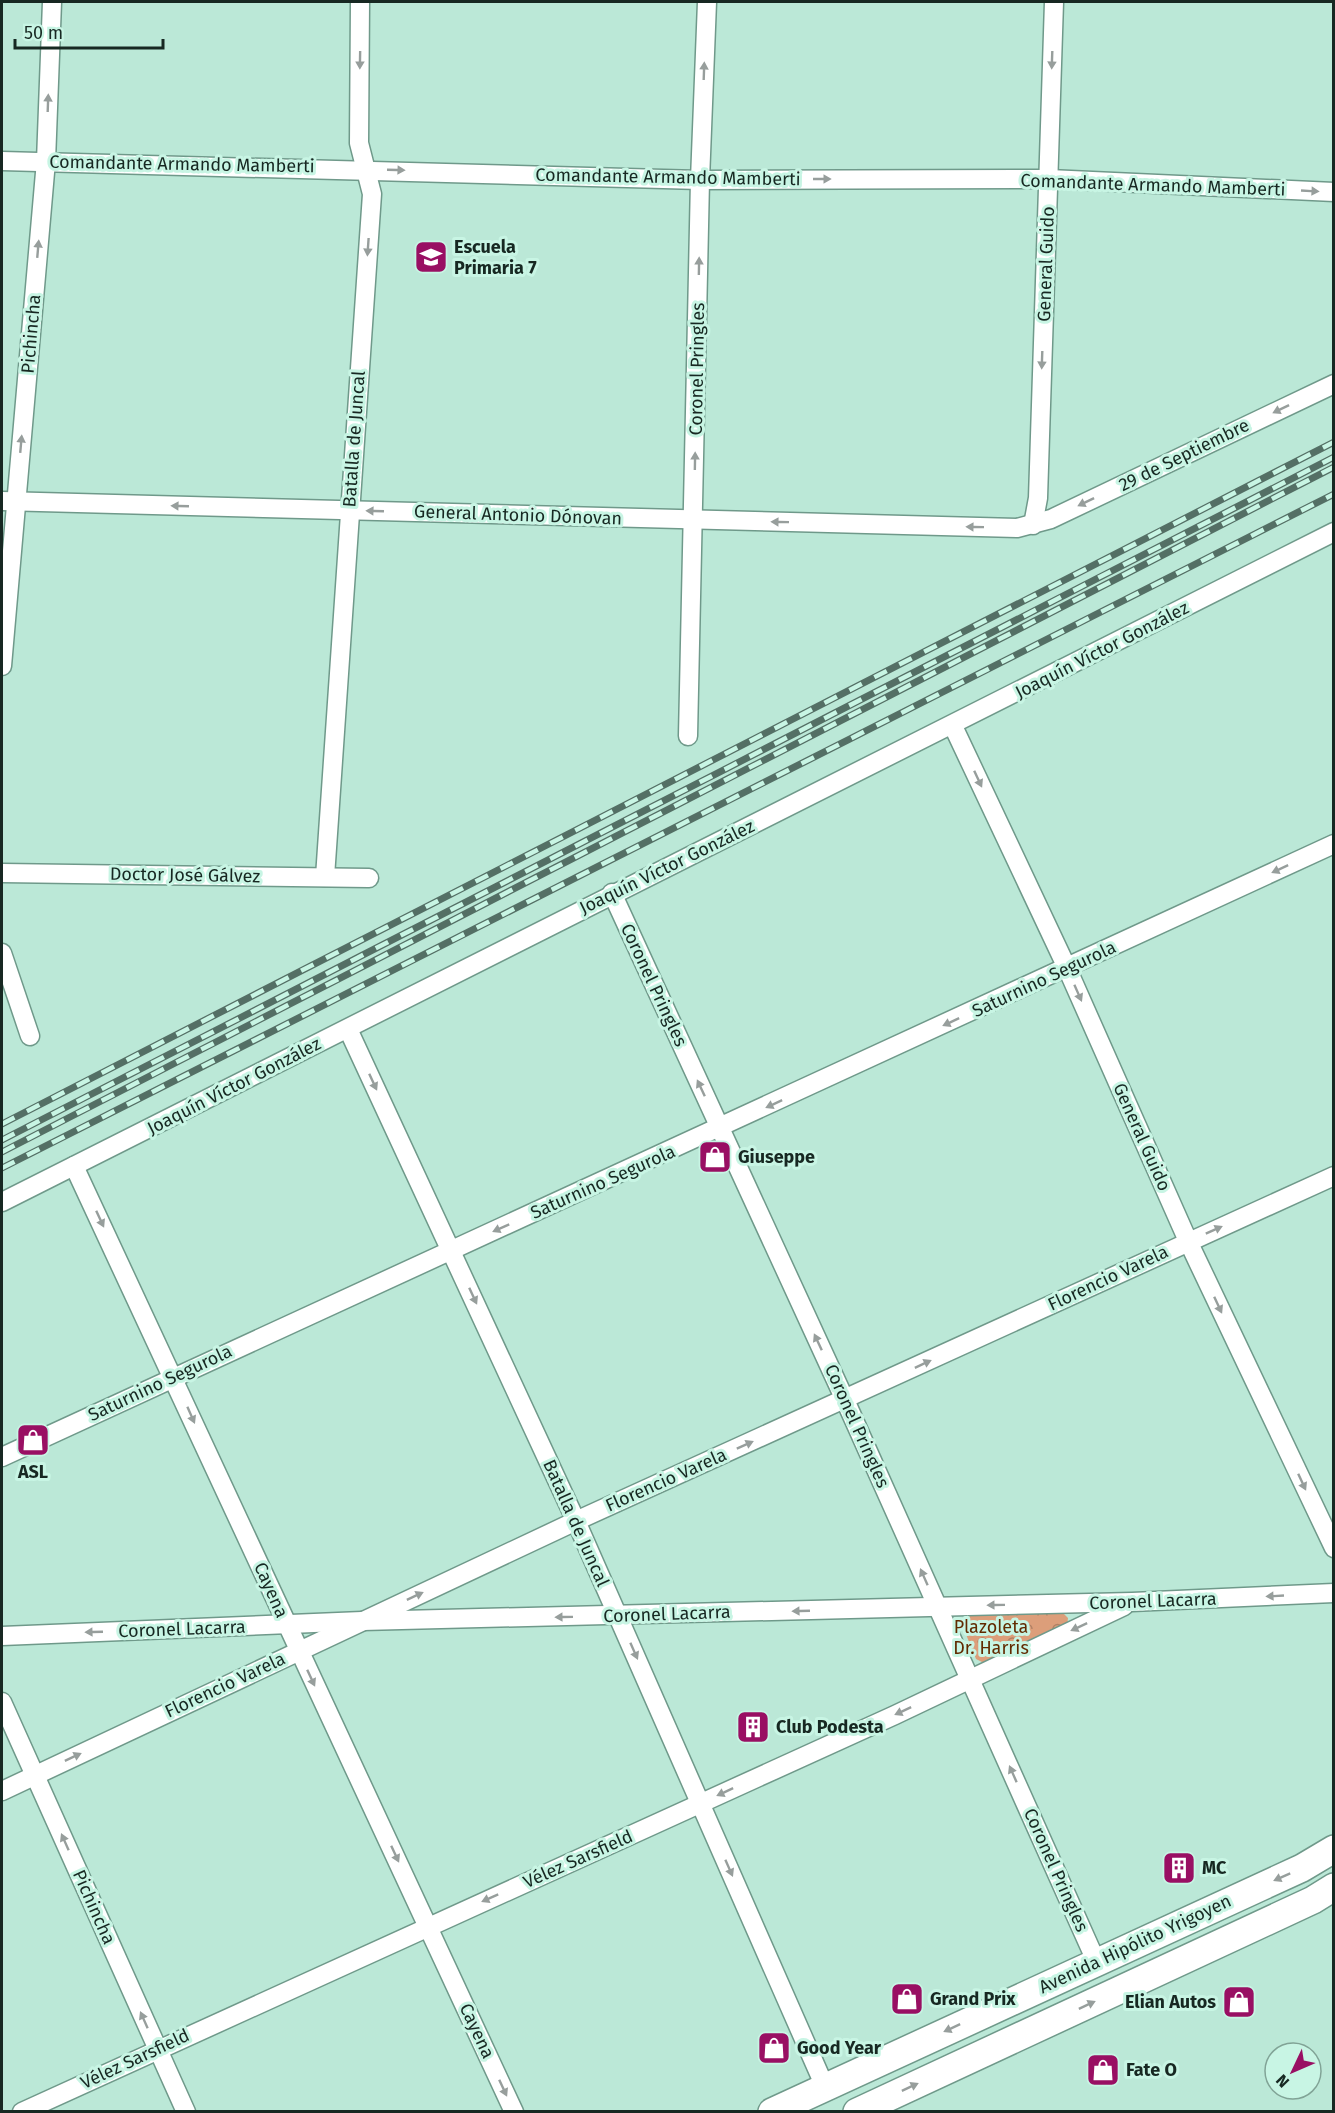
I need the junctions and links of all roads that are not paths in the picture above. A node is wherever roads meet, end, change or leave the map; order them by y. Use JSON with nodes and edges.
{"nodes":[{"id":1,"x":52,"y":2,"type":"edge"},
{"id":2,"x":360,"y":2,"type":"edge"},
{"id":3,"x":707,"y":2,"type":"edge"},
{"id":4,"x":1054,"y":2,"type":"edge"},
{"id":5,"x":2,"y":160,"type":"edge"},
{"id":6,"x":46,"y":161,"type":"junction"},
{"id":7,"x":364,"y":169,"type":"junction"},
{"id":8,"x":1048,"y":179,"type":"junction"},
{"id":9,"x":700,"y":180,"type":"junction"},
{"id":10,"x":1334,"y":192,"type":"edge"},
{"id":11,"x":1334,"y":384,"type":"edge"},
{"id":12,"x":9,"y":502,"type":"edge"},
{"id":13,"x":348,"y":511,"type":"junction"},
{"id":14,"x":694,"y":520,"type":"junction"},
{"id":15,"x":1034,"y":525,"type":"junction"},
{"id":16,"x":1334,"y":532,"type":"edge"},
{"id":17,"x":2,"y":666,"type":"edge"},
{"id":18,"x":953,"y":726,"type":"junction"},
{"id":19,"x":688,"y":736,"type":"dead end"},
{"id":20,"x":1334,"y":844,"type":"edge"},
{"id":21,"x":2,"y":873,"type":"edge"},
{"id":22,"x":325,"y":877,"type":"junction"},
{"id":23,"x":369,"y":878,"type":"dead end"},
{"id":24,"x":612,"y":893,"type":"junction"},
{"id":25,"x":2,"y":953,"type":"edge"},
{"id":26,"x":1067,"y":968,"type":"junction"},
{"id":27,"x":348,"y":1029,"type":"junction"},
{"id":28,"x":30,"y":1036,"type":"dead end"},
{"id":29,"x":720,"y":1129,"type":"junction"},
{"id":30,"x":74,"y":1166,"type":"junction"},
{"id":31,"x":1334,"y":1176,"type":"edge"},
{"id":32,"x":2,"y":1202,"type":"edge"},
{"id":33,"x":1188,"y":1241,"type":"junction"},
{"id":34,"x":452,"y":1250,"type":"junction"},
{"id":35,"x":174,"y":1376,"type":"junction"},
{"id":36,"x":845,"y":1400,"type":"junction"},
{"id":37,"x":2,"y":1457,"type":"edge"},
{"id":38,"x":576,"y":1521,"type":"junction"},
{"id":39,"x":1334,"y":1548,"type":"edge"},
{"id":40,"x":1334,"y":1593,"type":"edge"},
{"id":41,"x":1132,"y":1602,"type":"junction"},
{"id":42,"x":937,"y":1606,"type":"junction"},
{"id":43,"x":618,"y":1616,"type":"junction"},
{"id":44,"x":362,"y":1621,"type":"junction"},
{"id":45,"x":286,"y":1625,"type":"junction"},
{"id":46,"x":2,"y":1636,"type":"edge"},
{"id":47,"x":298,"y":1650,"type":"junction"},
{"id":48,"x":971,"y":1678,"type":"junction"},
{"id":49,"x":2,"y":1702,"type":"edge"},
{"id":50,"x":34,"y":1775,"type":"junction"},
{"id":51,"x":2,"y":1791,"type":"edge"},
{"id":52,"x":700,"y":1804,"type":"junction"},
{"id":53,"x":1334,"y":1849,"type":"edge"},
{"id":54,"x":1334,"y":1887,"type":"edge"},
{"id":55,"x":429,"y":1926,"type":"junction"},
{"id":56,"x":1096,"y":1961,"type":"junction"},
{"id":57,"x":157,"y":2048,"type":"junction"},
{"id":58,"x":825,"y":2087,"type":"junction"},
{"id":59,"x":22,"y":2112,"type":"edge"},
{"id":60,"x":186,"y":2112,"type":"edge"},
{"id":61,"x":514,"y":2112,"type":"edge"},
{"id":62,"x":772,"y":2112,"type":"edge"},
{"id":63,"x":857,"y":2112,"type":"edge"}],
"edges":[{"from":6,"to":1,"type":"street","name":"Pichincha","one_way":true},
{"from":2,"to":7,"type":"street","name":"Batalla de Juncal","one_way":true},
{"from":9,"to":3,"type":"street","name":"Coronel Pringles","one_way":true},
{"from":4,"to":8,"type":"street","name":"General Guido","one_way":true},
{"from":5,"to":6,"type":"street","name":"Comandante Armando Mamberti"},
{"from":6,"to":7,"type":"street","name":"Comandante Armando Mamberti"},
{"from":12,"to":6,"type":"street","name":"Pichincha","one_way":true},
{"from":7,"to":9,"type":"street","name":"Comandante Armando Mamberti","one_way":true},
{"from":7,"to":13,"type":"street","name":"Batalla de Juncal","one_way":true},
{"from":9,"to":8,"type":"street","name":"Comandante Armando Mamberti","one_way":true},
{"from":8,"to":10,"type":"street","name":"Comandante Armando Mamberti","one_way":true},
{"from":8,"to":15,"type":"street","name":"General Guido","one_way":true},
{"from":14,"to":9,"type":"street","name":"Coronel Pringles","one_way":true},
{"from":11,"to":15,"type":"street","name":"29 de Septiembre","one_way":true},
{"from":13,"to":12,"type":"street","name":"General Antonio Dónovan","one_way":true},
{"from":12,"to":17,"type":"street","name":"Pichincha"},
{"from":14,"to":13,"type":"street","name":"General Antonio Dónovan","one_way":true},
{"from":13,"to":22,"type":"street","name":"Batalla de Juncal"},
{"from":15,"to":14,"type":"street","name":"General Antonio Dónovan","one_way":true},
{"from":14,"to":19,"type":"street","name":"Coronel Pringles"},
{"from":16,"to":18,"type":"street","name":"Joaquín Víctor González"},
{"from":18,"to":24,"type":"street","name":"Joaquín Víctor González"},
{"from":18,"to":26,"type":"street","name":"General Guido","one_way":true},
{"from":20,"to":26,"type":"street","name":"Saturnino Segurola","one_way":true},
{"from":21,"to":22,"type":"street","name":"Doctor José Gálvez"},
{"from":22,"to":23,"type":"street","name":"Doctor José Gálvez"},
{"from":24,"to":27,"type":"street","name":"Joaquín Víctor González"},
{"from":29,"to":24,"type":"street","name":"Coronel Pringles","one_way":true},
{"from":25,"to":28,"type":"street"},
{"from":26,"to":29,"type":"street","name":"Saturnino Segurola","one_way":true},
{"from":26,"to":33,"type":"street","name":"General Guido","one_way":true},
{"from":27,"to":30,"type":"street","name":"Joaquín Víctor González"},
{"from":27,"to":34,"type":"street","name":"Batalla de Juncal","one_way":true},
{"from":29,"to":34,"type":"street","name":"Saturnino Segurola","one_way":true},
{"from":36,"to":29,"type":"street","name":"Coronel Pringles","one_way":true},
{"from":30,"to":32,"type":"street","name":"Joaquín Víctor González"},
{"from":30,"to":35,"type":"street","name":"Cayena","one_way":true},
{"from":33,"to":31,"type":"street","name":"Florencio Varela","one_way":true},
{"from":36,"to":33,"type":"street","name":"Florencio Varela","one_way":true},
{"from":33,"to":39,"type":"street","name":"General Guido","one_way":true},
{"from":34,"to":35,"type":"street","name":"Saturnino Segurola"},
{"from":34,"to":38,"type":"street","name":"Batalla de Juncal","one_way":true},
{"from":35,"to":37,"type":"street","name":"Saturnino Segurola"},
{"from":35,"to":45,"type":"street","name":"Cayena","one_way":true},
{"from":38,"to":36,"type":"street","name":"Florencio Varela","one_way":true},
{"from":42,"to":36,"type":"street","name":"Coronel Pringles","one_way":true},
{"from":38,"to":43,"type":"street","name":"Batalla de Juncal"},
{"from":44,"to":38,"type":"street","name":"Florencio Varela","one_way":true},
{"from":40,"to":41,"type":"street","name":"Coronel Lacarra","one_way":true},
{"from":41,"to":42,"type":"street","name":"Coronel Lacarra","one_way":true},
{"from":41,"to":48,"type":"street","name":"Vélez Sarsfield","one_way":true},
{"from":42,"to":43,"type":"street","name":"Coronel Lacarra","one_way":true},
{"from":42,"to":48,"type":"street","name":"Coronel Pringles"},
{"from":43,"to":44,"type":"street","name":"Coronel Lacarra","one_way":true},
{"from":43,"to":52,"type":"street","name":"Batalla de Juncal","one_way":true},
{"from":44,"to":45,"type":"street","name":"Coronel Lacarra"},
{"from":44,"to":47,"type":"street","name":"Florencio Varela"},
{"from":45,"to":46,"type":"street","name":"Coronel Lacarra","one_way":true},
{"from":45,"to":47,"type":"street","name":"Cayena"},
{"from":50,"to":47,"type":"street","name":"Florencio Varela","one_way":true},
{"from":47,"to":55,"type":"street","name":"Cayena","one_way":true},
{"from":48,"to":52,"type":"street","name":"Vélez Sarsfield","one_way":true},
{"from":56,"to":48,"type":"street","name":"Coronel Pringles","one_way":true},
{"from":49,"to":50,"type":"street","name":"Pichincha"},
{"from":50,"to":51,"type":"street","name":"Florencio Varela"},
{"from":57,"to":50,"type":"street","name":"Pichincha","one_way":true},
{"from":52,"to":55,"type":"street","name":"Vélez Sarsfield","one_way":true},
{"from":52,"to":58,"type":"street","name":"Batalla de Juncal","one_way":true},
{"from":53,"to":56,"type":"main road","name":"Avenida Hipólito Yrigoyen","one_way":true},
{"from":63,"to":54,"type":"main road","name":"Avenida Hipólito Yrigoyen","one_way":true},
{"from":55,"to":57,"type":"street","name":"Vélez Sarsfield"},
{"from":55,"to":61,"type":"street","name":"Cayena","one_way":true},
{"from":56,"to":58,"type":"main road","name":"Avenida Hipólito Yrigoyen","one_way":true},
{"from":57,"to":59,"type":"street","name":"Vélez Sarsfield"},
{"from":57,"to":60,"type":"street","name":"Pichincha"},
{"from":58,"to":62,"type":"main road","name":"Avenida Hipólito Yrigoyen"}]}
